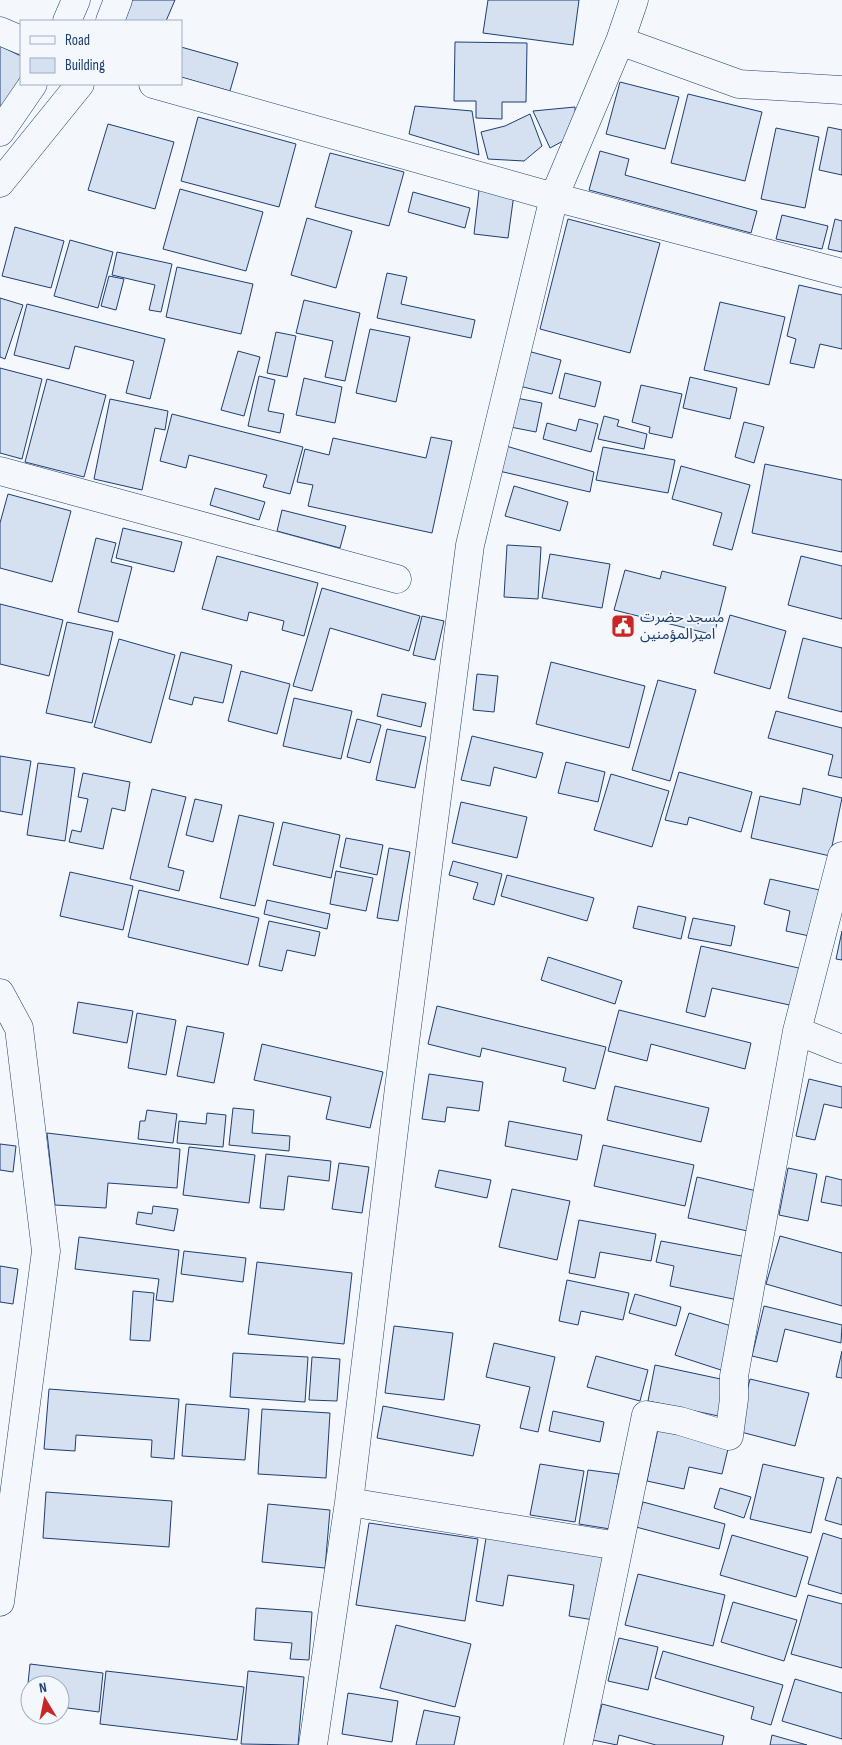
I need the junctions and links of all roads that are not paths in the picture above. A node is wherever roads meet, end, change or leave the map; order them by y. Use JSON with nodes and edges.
{"nodes":[{"id":1,"x":76,"y":0,"type":"edge"},
{"id":2,"x":118,"y":0,"type":"edge"},
{"id":3,"x":634,"y":0,"type":"edge"},
{"id":4,"x":67,"y":20,"type":"edge"},
{"id":5,"x":110,"y":20,"type":"edge"},
{"id":6,"x":0,"y":31,"type":"edge"},
{"id":7,"x":20,"y":40,"type":"edge"},
{"id":8,"x":620,"y":41,"type":"junction"},
{"id":9,"x":32,"y":85,"type":"edge"},
{"id":10,"x":79,"y":85,"type":"edge"},
{"id":11,"x":157,"y":85,"type":"edge"},
{"id":12,"x":842,"y":90,"type":"edge"},
{"id":13,"x":0,"y":132,"type":"edge"},
{"id":14,"x":0,"y":183,"type":"edge"},
{"id":15,"x":554,"y":197,"type":"junction"},
{"id":16,"x":842,"y":273,"type":"edge"},
{"id":17,"x":0,"y":471,"type":"edge"},
{"id":18,"x":397,"y":580,"type":"dead end"},
{"id":19,"x":842,"y":856,"type":"edge"},
{"id":20,"x":0,"y":993,"type":"edge"},
{"id":21,"x":796,"y":1031,"type":"junction"},
{"id":22,"x":842,"y":1049,"type":"edge"},
{"id":23,"x":349,"y":1502,"type":"junction"},
{"id":24,"x":618,"y":1546,"type":"junction"},
{"id":25,"x":0,"y":1602,"type":"edge"},
{"id":26,"x":313,"y":1745,"type":"edge"},
{"id":27,"x":578,"y":1745,"type":"edge"}],
"edges":[{"from":1,"to":4,"type":"street"},
{"from":2,"to":5,"type":"street"},
{"from":3,"to":8,"type":"street"},
{"from":6,"to":7,"type":"street"},
{"from":8,"to":12,"type":"street"},
{"from":8,"to":15,"type":"street"},
{"from":9,"to":13,"type":"street"},
{"from":10,"to":14,"type":"street"},
{"from":11,"to":15,"type":"street"},
{"from":15,"to":16,"type":"street"},
{"from":15,"to":23,"type":"street"},
{"from":17,"to":18,"type":"street"},
{"from":19,"to":21,"type":"street"},
{"from":20,"to":25,"type":"street"},
{"from":21,"to":22,"type":"street"},
{"from":21,"to":24,"type":"street"},
{"from":23,"to":24,"type":"street"},
{"from":23,"to":26,"type":"street"},
{"from":24,"to":27,"type":"street"}]}
